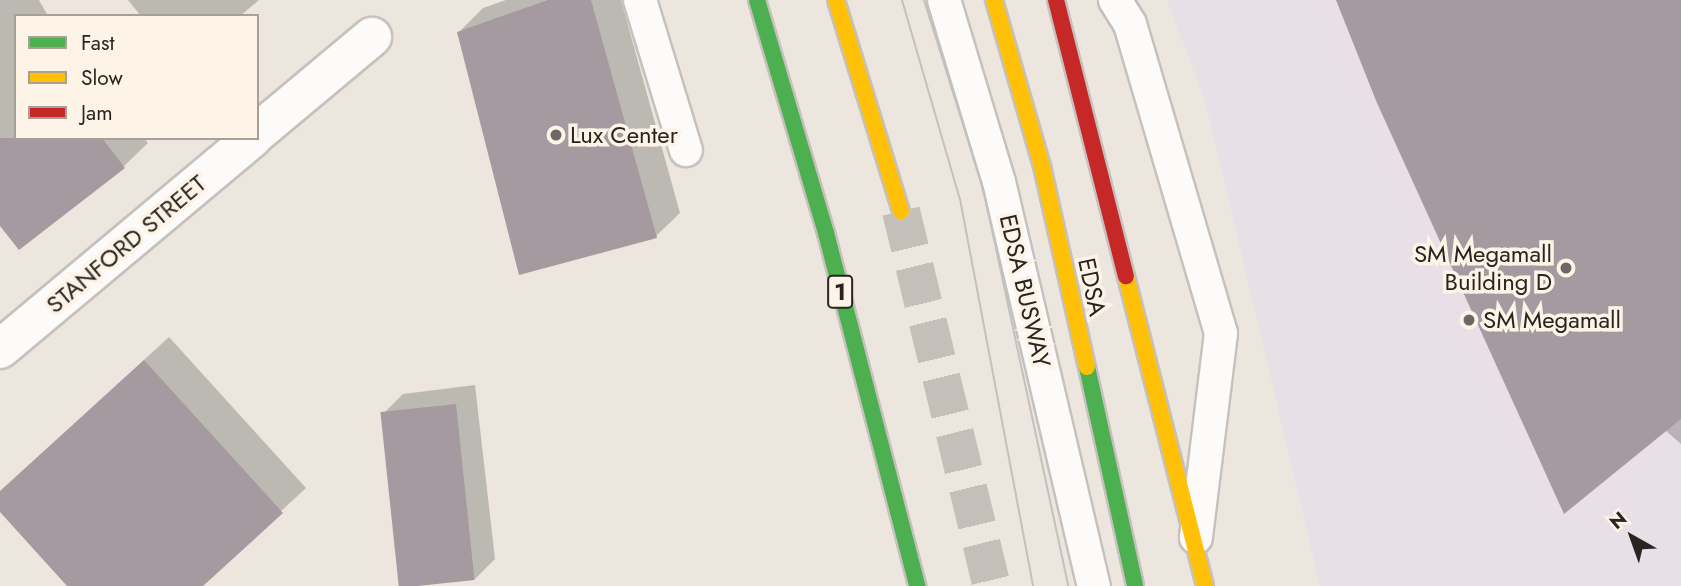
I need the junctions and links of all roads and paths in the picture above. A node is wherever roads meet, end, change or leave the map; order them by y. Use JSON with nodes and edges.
{"nodes":[{"id":1,"x":640,"y":0,"type":"edge"},
{"id":2,"x":757,"y":0,"type":"edge"},
{"id":3,"x":836,"y":0,"type":"edge"},
{"id":4,"x":944,"y":0,"type":"edge"},
{"id":5,"x":994,"y":0,"type":"edge"},
{"id":6,"x":1056,"y":0,"type":"edge"},
{"id":7,"x":1115,"y":0,"type":"edge"},
{"id":8,"x":372,"y":37,"type":"dead end"},
{"id":9,"x":259,"y":132,"type":"edge"},
{"id":10,"x":250,"y":140,"type":"edge"},
{"id":11,"x":686,"y":150,"type":"dead end"},
{"id":12,"x":901,"y":211,"type":"tunnel mouth"},
{"id":13,"x":0,"y":349,"type":"edge"},
{"id":14,"x":1195,"y":545,"type":"junction"},
{"id":15,"x":917,"y":586,"type":"edge"},
{"id":16,"x":1094,"y":586,"type":"edge"},
{"id":17,"x":1135,"y":586,"type":"edge"},
{"id":18,"x":1205,"y":586,"type":"edge"}],
"edges":[{"from":1,"to":11,"type":"lane"},
{"from":2,"to":15,"type":"highway","number":"1"},
{"from":3,"to":12,"type":"highway"},
{"from":4,"to":16,"type":"lane","name":"EDSA BUSWAY"},
{"from":5,"to":17,"type":"highway","name":"EDSA"},
{"from":6,"to":14,"type":"highway"},
{"from":7,"to":14,"type":"lane"},
{"from":8,"to":9,"type":"street"},
{"from":10,"to":13,"type":"street","name":"STANFORD STREET"},
{"from":14,"to":18,"type":"highway"}]}
